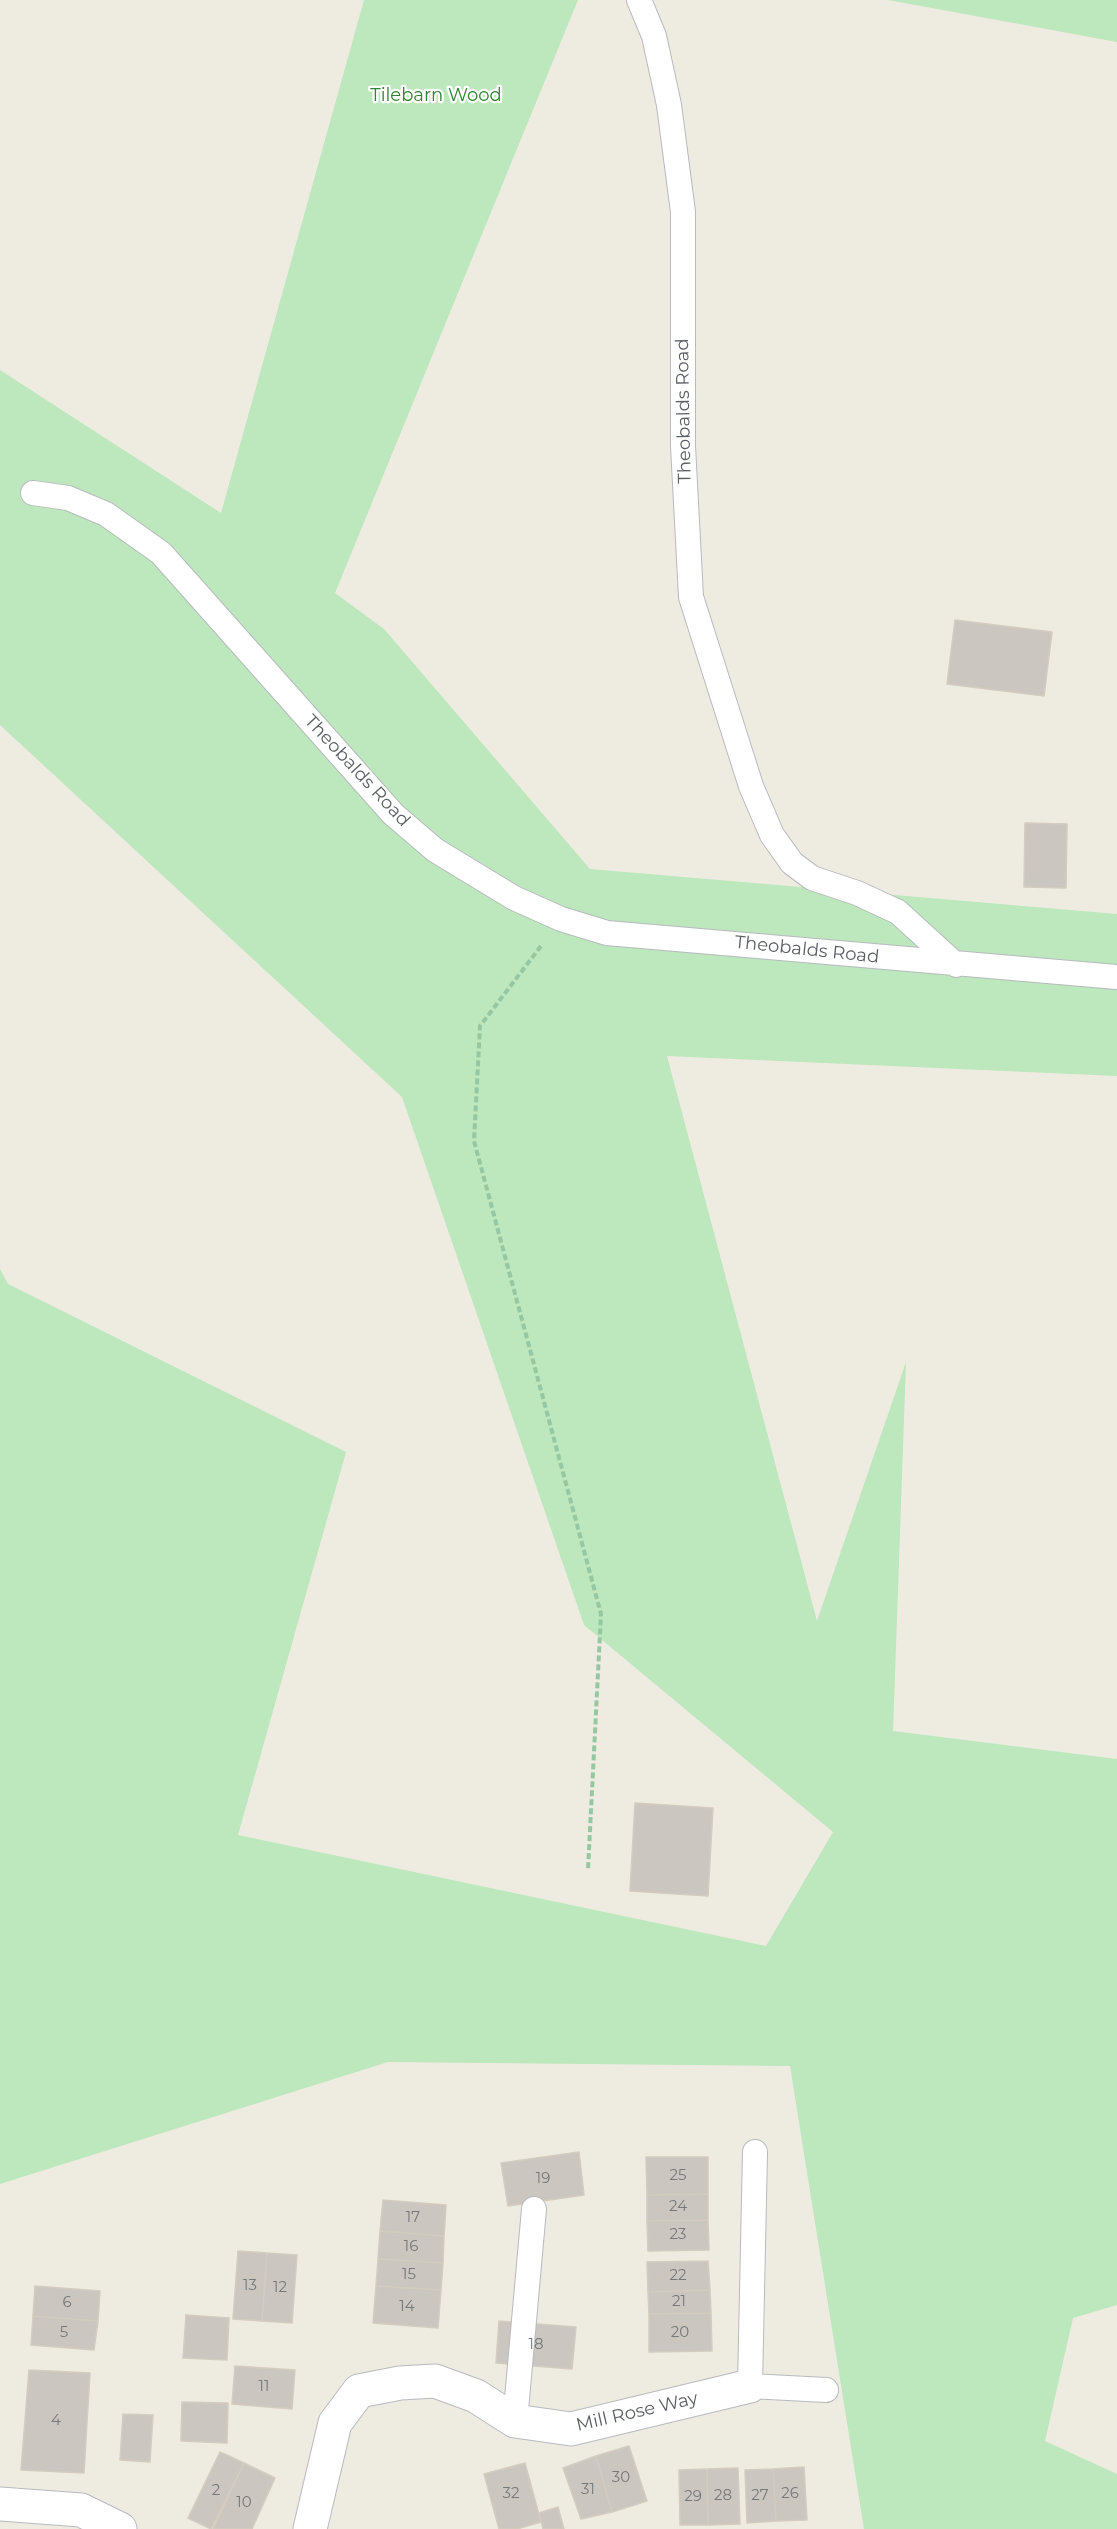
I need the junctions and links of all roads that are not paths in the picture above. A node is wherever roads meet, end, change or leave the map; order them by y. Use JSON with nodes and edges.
{"nodes":[{"id":1,"x":639,"y":0,"type":"edge"},
{"id":2,"x":33,"y":493,"type":"dead end"},
{"id":3,"x":956,"y":965,"type":"junction"},
{"id":4,"x":1117,"y":977,"type":"edge"},
{"id":5,"x":755,"y":2152,"type":"dead end"},
{"id":6,"x":534,"y":2209,"type":"dead end"},
{"id":7,"x":750,"y":2386,"type":"junction"},
{"id":8,"x":826,"y":2390,"type":"dead end"},
{"id":9,"x":515,"y":2421,"type":"junction"},
{"id":10,"x":0,"y":2504,"type":"edge"},
{"id":11,"x":80,"y":2520,"type":"edge"},
{"id":12,"x":120,"y":2529,"type":"edge"},
{"id":13,"x":310,"y":2529,"type":"edge"}],
"edges":[{"from":1,"to":3,"type":"lane","name":"Theobalds Road"},
{"from":2,"to":3,"type":"lane","name":"Theobalds Road"},
{"from":3,"to":4,"type":"lane","name":"Theobalds Road"},
{"from":5,"to":7,"type":"lane"},
{"from":6,"to":9,"type":"lane"},
{"from":7,"to":8,"type":"lane","name":"Mill Rose Way"},
{"from":7,"to":9,"type":"street","name":"Mill Rose Way"},
{"from":9,"to":13,"type":"street","name":"Mill Rose Way"},
{"from":10,"to":11,"type":"street"},
{"from":11,"to":12,"type":"street"}]}
